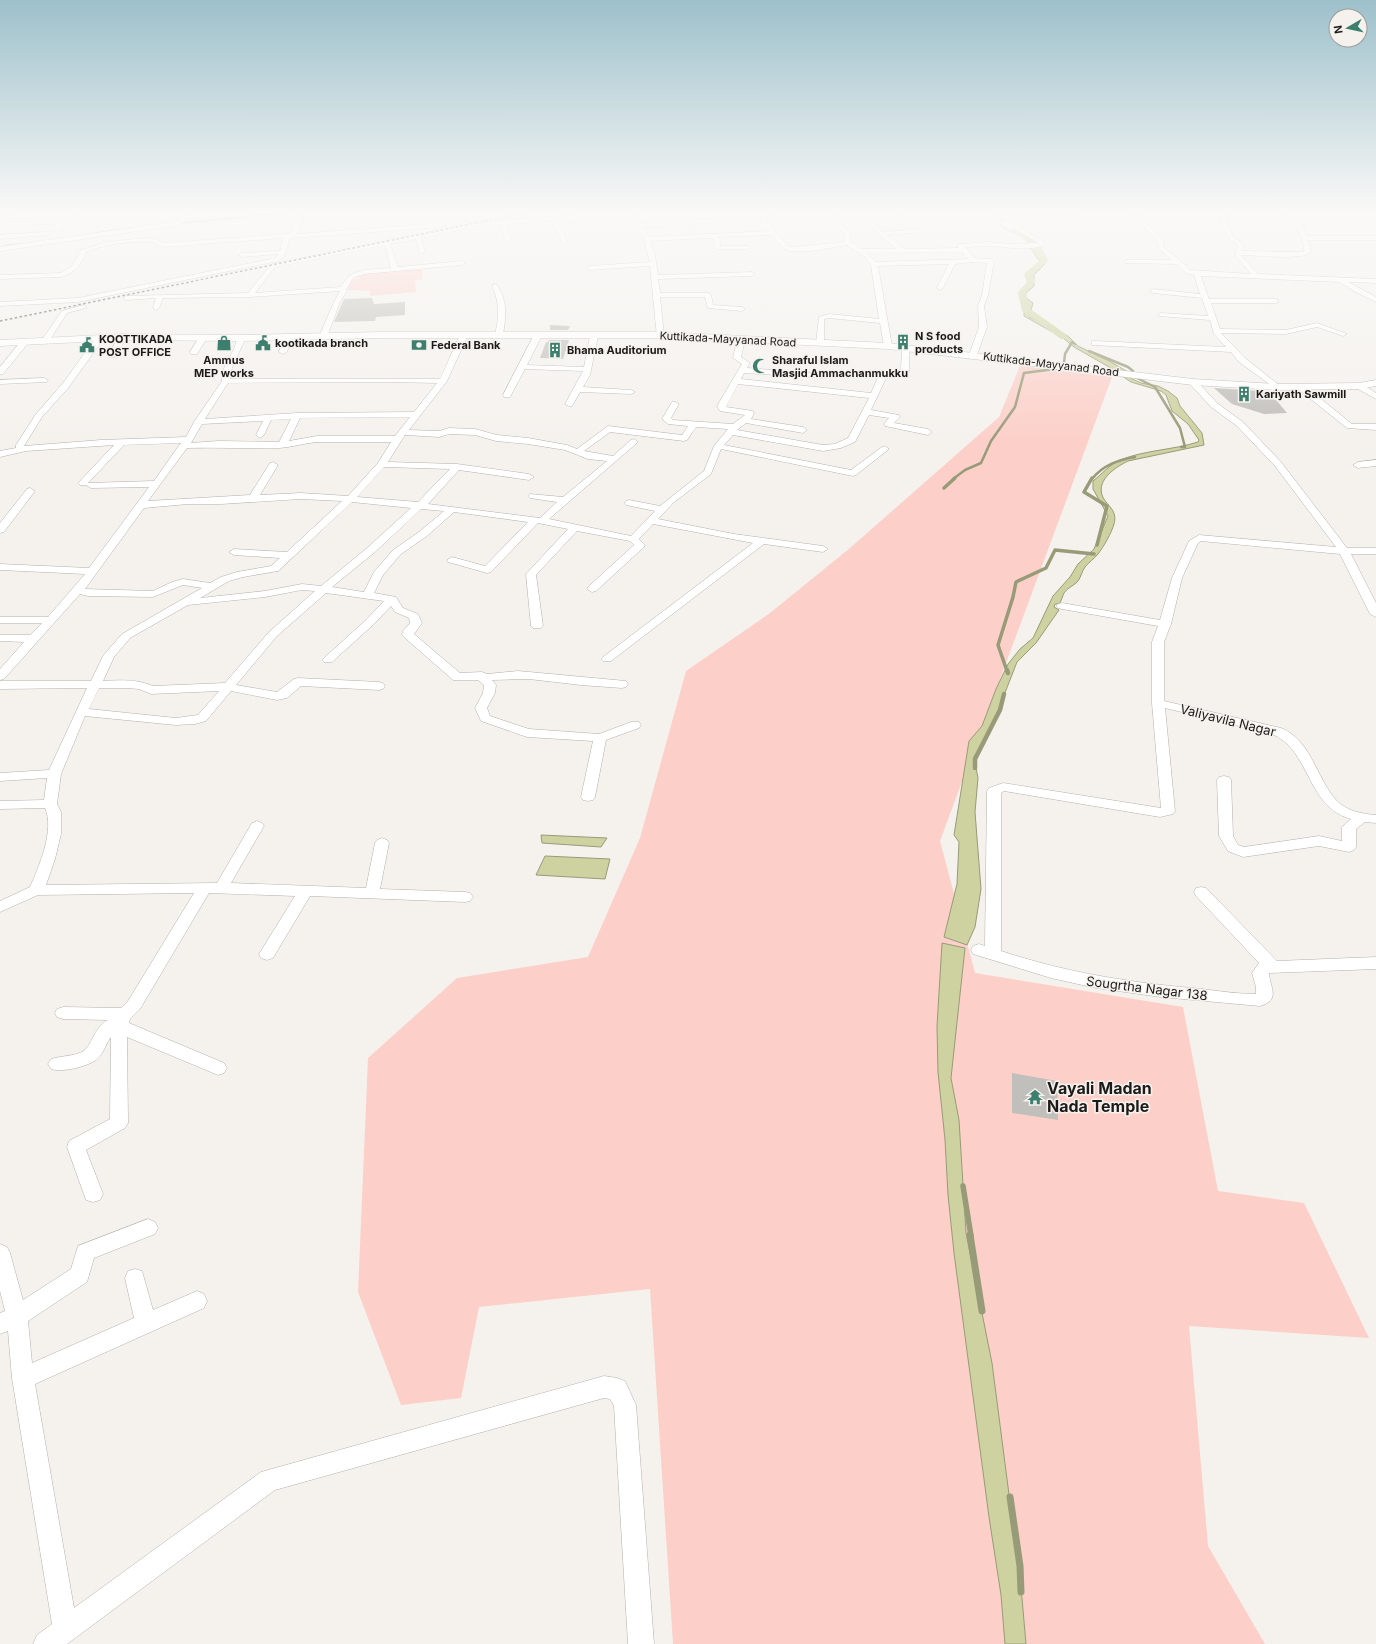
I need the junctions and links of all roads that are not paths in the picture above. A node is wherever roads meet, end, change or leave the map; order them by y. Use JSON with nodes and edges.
{"nodes":[{"id":1,"x":131,"y":289,"type":"edge"},
{"id":2,"x":255,"y":289,"type":"edge"},
{"id":3,"x":342,"y":289,"type":"joint"},
{"id":4,"x":496,"y":289,"type":"edge"},
{"id":5,"x":656,"y":289,"type":"edge"},
{"id":6,"x":878,"y":289,"type":"edge"},
{"id":7,"x":985,"y":289,"type":"edge"},
{"id":8,"x":1203,"y":289,"type":"edge"},
{"id":9,"x":1354,"y":289,"type":"edge"},
{"id":10,"x":1153,"y":291,"type":"dead end"},
{"id":11,"x":250,"y":295,"type":"junction"},
{"id":12,"x":656,"y":295,"type":"junction"},
{"id":13,"x":160,"y":296,"type":"junction"},
{"id":14,"x":1206,"y":298,"type":"junction"},
{"id":15,"x":1276,"y":300,"type":"dead end"},
{"id":16,"x":1376,"y":300,"type":"edge"},
{"id":17,"x":114,"y":301,"type":"dead end"},
{"id":18,"x":0,"y":304,"type":"edge"},
{"id":19,"x":91,"y":305,"type":"dead end"},
{"id":20,"x":156,"y":308,"type":"dead end"},
{"id":21,"x":742,"y":309,"type":"dead end"},
{"id":22,"x":1162,"y":315,"type":"dead end"},
{"id":23,"x":1212,"y":318,"type":"junction"},
{"id":24,"x":882,"y":320,"type":"junction"},
{"id":25,"x":1217,"y":331,"type":"junction"},
{"id":26,"x":1343,"y":334,"type":"dead end"},
{"id":27,"x":464,"y":335,"type":"junction"},
{"id":28,"x":499,"y":335,"type":"junction"},
{"id":29,"x":538,"y":335,"type":"junction"},
{"id":30,"x":660,"y":335,"type":"junction"},
{"id":31,"x":594,"y":336,"type":"junction"},
{"id":32,"x":123,"y":337,"type":"junction"},
{"id":33,"x":288,"y":337,"type":"junction"},
{"id":34,"x":323,"y":337,"type":"junction"},
{"id":35,"x":100,"y":338,"type":"junction"},
{"id":36,"x":204,"y":338,"type":"junction"},
{"id":37,"x":241,"y":338,"type":"junction"},
{"id":38,"x":45,"y":340,"type":"junction"},
{"id":39,"x":741,"y":340,"type":"junction"},
{"id":40,"x":25,"y":342,"type":"junction"},
{"id":41,"x":0,"y":343,"type":"edge"},
{"id":42,"x":820,"y":343,"type":"junction"},
{"id":43,"x":1095,"y":343,"type":"dead end"},
{"id":44,"x":888,"y":346,"type":"junction"},
{"id":45,"x":906,"y":347,"type":"junction"},
{"id":46,"x":1233,"y":350,"type":"junction"},
{"id":47,"x":194,"y":352,"type":"dead end"},
{"id":48,"x":283,"y":352,"type":"dead end"},
{"id":49,"x":973,"y":354,"type":"junction"},
{"id":50,"x":112,"y":355,"type":"dead end"},
{"id":51,"x":523,"y":366,"type":"junction"},
{"id":52,"x":587,"y":369,"type":"junction"},
{"id":53,"x":742,"y":370,"type":"junction"},
{"id":54,"x":0,"y":372,"type":"edge"},
{"id":55,"x":825,"y":376,"type":"dead end"},
{"id":56,"x":44,"y":380,"type":"dead end"},
{"id":57,"x":226,"y":381,"type":"junction"},
{"id":58,"x":443,"y":381,"type":"junction"},
{"id":59,"x":0,"y":382,"type":"edge"},
{"id":60,"x":736,"y":382,"type":"junction"},
{"id":61,"x":1193,"y":382,"type":"junction"},
{"id":62,"x":1376,"y":383,"type":"edge"},
{"id":63,"x":1359,"y":386,"type":"junction"},
{"id":64,"x":1276,"y":387,"type":"junction"},
{"id":65,"x":1301,"y":387,"type":"junction"},
{"id":66,"x":578,"y":389,"type":"junction"},
{"id":67,"x":630,"y":392,"type":"dead end"},
{"id":68,"x":507,"y":395,"type":"dead end"},
{"id":69,"x":874,"y":396,"type":"junction"},
{"id":70,"x":1376,"y":397,"type":"edge"},
{"id":71,"x":569,"y":404,"type":"dead end"},
{"id":72,"x":676,"y":404,"type":"dead end"},
{"id":73,"x":866,"y":412,"type":"junction"},
{"id":74,"x":417,"y":414,"type":"junction"},
{"id":75,"x":297,"y":416,"type":"junction"},
{"id":76,"x":268,"y":418,"type":"junction"},
{"id":77,"x":744,"y":420,"type":"junction"},
{"id":78,"x":198,"y":422,"type":"junction"},
{"id":79,"x":694,"y":424,"type":"junction"},
{"id":80,"x":1376,"y":427,"type":"edge"},
{"id":81,"x":733,"y":429,"type":"junction"},
{"id":82,"x":803,"y":430,"type":"dead end"},
{"id":83,"x":928,"y":432,"type":"dead end"},
{"id":84,"x":260,"y":435,"type":"dead end"},
{"id":85,"x":400,"y":435,"type":"junction"},
{"id":86,"x":122,"y":442,"type":"junction"},
{"id":87,"x":634,"y":442,"type":"dead end"},
{"id":88,"x":186,"y":443,"type":"junction"},
{"id":89,"x":282,"y":445,"type":"junction"},
{"id":90,"x":718,"y":446,"type":"junction"},
{"id":91,"x":25,"y":449,"type":"junction"},
{"id":92,"x":885,"y":449,"type":"dead end"},
{"id":93,"x":578,"y":452,"type":"junction"},
{"id":94,"x":0,"y":454,"type":"edge"},
{"id":95,"x":614,"y":459,"type":"junction"},
{"id":96,"x":1376,"y":463,"type":"edge"},
{"id":97,"x":382,"y":464,"type":"junction"},
{"id":98,"x":273,"y":465,"type":"dead end"},
{"id":99,"x":1358,"y":465,"type":"dead end"},
{"id":100,"x":457,"y":467,"type":"junction"},
{"id":101,"x":529,"y":477,"type":"dead end"},
{"id":102,"x":156,"y":484,"type":"junction"},
{"id":103,"x":30,"y":491,"type":"dead end"},
{"id":104,"x":533,"y":496,"type":"dead end"},
{"id":105,"x":253,"y":498,"type":"junction"},
{"id":106,"x":350,"y":499,"type":"junction"},
{"id":107,"x":565,"y":500,"type":"junction"},
{"id":108,"x":629,"y":503,"type":"dead end"},
{"id":109,"x":140,"y":505,"type":"junction"},
{"id":110,"x":420,"y":505,"type":"junction"},
{"id":111,"x":452,"y":509,"type":"junction"},
{"id":112,"x":661,"y":509,"type":"junction"},
{"id":113,"x":5,"y":518,"type":"edge"},
{"id":114,"x":539,"y":520,"type":"junction"},
{"id":115,"x":651,"y":521,"type":"junction"},
{"id":116,"x":575,"y":527,"type":"junction"},
{"id":117,"x":0,"y":530,"type":"edge"},
{"id":118,"x":633,"y":539,"type":"junction"},
{"id":119,"x":762,"y":541,"type":"junction"},
{"id":120,"x":823,"y":549,"type":"dead end"},
{"id":121,"x":1376,"y":550,"type":"edge"},
{"id":122,"x":1344,"y":551,"type":"junction"},
{"id":123,"x":234,"y":552,"type":"dead end"},
{"id":124,"x":290,"y":555,"type":"junction"},
{"id":125,"x":452,"y":560,"type":"dead end"},
{"id":126,"x":0,"y":567,"type":"edge"},
{"id":127,"x":92,"y":572,"type":"junction"},
{"id":128,"x":211,"y":587,"type":"junction"},
{"id":129,"x":592,"y":589,"type":"dead end"},
{"id":130,"x":78,"y":590,"type":"junction"},
{"id":131,"x":322,"y":590,"type":"junction"},
{"id":132,"x":368,"y":594,"type":"dead end"},
{"id":133,"x":392,"y":599,"type":"junction"},
{"id":134,"x":186,"y":602,"type":"junction"},
{"id":135,"x":1062,"y":606,"type":"dead end"},
{"id":136,"x":1376,"y":614,"type":"edge"},
{"id":137,"x":0,"y":620,"type":"edge"},
{"id":138,"x":50,"y":620,"type":"junction"},
{"id":139,"x":1165,"y":624,"type":"junction"},
{"id":140,"x":537,"y":626,"type":"dead end"},
{"id":141,"x":0,"y":638,"type":"edge"},
{"id":142,"x":33,"y":639,"type":"junction"},
{"id":143,"x":607,"y":659,"type":"dead end"},
{"id":144,"x":328,"y":660,"type":"dead end"},
{"id":145,"x":0,"y":676,"type":"edge"},
{"id":146,"x":483,"y":678,"type":"junction"},
{"id":147,"x":622,"y":684,"type":"dead end"},
{"id":148,"x":0,"y":685,"type":"edge"},
{"id":149,"x":94,"y":686,"type":"junction"},
{"id":150,"x":378,"y":686,"type":"dead end"},
{"id":151,"x":228,"y":687,"type":"junction"},
{"id":152,"x":1158,"y":703,"type":"junction"},
{"id":153,"x":81,"y":712,"type":"junction"},
{"id":154,"x":635,"y":725,"type":"dead end"},
{"id":155,"x":600,"y":738,"type":"junction"},
{"id":156,"x":54,"y":774,"type":"junction"},
{"id":157,"x":0,"y":777,"type":"edge"},
{"id":158,"x":1224,"y":780,"type":"dead end"},
{"id":159,"x":588,"y":798,"type":"dead end"},
{"id":160,"x":50,"y":804,"type":"junction"},
{"id":161,"x":0,"y":805,"type":"edge"},
{"id":162,"x":1369,"y":818,"type":"edge"},
{"id":163,"x":257,"y":826,"type":"dead end"},
{"id":164,"x":382,"y":843,"type":"dead end"},
{"id":165,"x":221,"y":888,"type":"junction"},
{"id":166,"x":204,"y":889,"type":"junction"},
{"id":167,"x":36,"y":890,"type":"junction"},
{"id":168,"x":306,"y":891,"type":"junction"},
{"id":169,"x":1201,"y":892,"type":"dead end"},
{"id":170,"x":372,"y":894,"type":"junction"},
{"id":171,"x":465,"y":897,"type":"dead end"},
{"id":172,"x":0,"y":907,"type":"edge"},
{"id":173,"x":266,"y":954,"type":"dead end"},
{"id":174,"x":1376,"y":963,"type":"edge"},
{"id":175,"x":1273,"y":966,"type":"junction"},
{"id":176,"x":63,"y":1014,"type":"dead end"},
{"id":177,"x":122,"y":1020,"type":"junction"},
{"id":178,"x":57,"y":1064,"type":"dead end"},
{"id":179,"x":218,"y":1068,"type":"dead end"},
{"id":180,"x":93,"y":1194,"type":"dead end"},
{"id":181,"x":148,"y":1228,"type":"dead end"},
{"id":182,"x":0,"y":1253,"type":"edge"},
{"id":183,"x":136,"y":1278,"type":"dead end"},
{"id":184,"x":197,"y":1301,"type":"dead end"},
{"id":185,"x":8,"y":1320,"type":"edge"},
{"id":186,"x":146,"y":1323,"type":"junction"},
{"id":187,"x":23,"y":1378,"type":"junction"},
{"id":188,"x":56,"y":1637,"type":"edge"},
{"id":189,"x":642,"y":1644,"type":"edge"}],
"edges":[{"from":1,"to":18,"type":"street"},
{"from":2,"to":11,"type":"street"},
{"from":3,"to":11,"type":"street"},
{"from":3,"to":34,"type":"street"},
{"from":4,"to":28,"type":"street"},
{"from":5,"to":12,"type":"street"},
{"from":6,"to":24,"type":"street"},
{"from":7,"to":49,"type":"street"},
{"from":8,"to":14,"type":"street"},
{"from":9,"to":16,"type":"street"},
{"from":10,"to":14,"type":"street"},
{"from":11,"to":13,"type":"street"},
{"from":12,"to":21,"type":"street"},
{"from":12,"to":30,"type":"street"},
{"from":13,"to":17,"type":"street"},
{"from":13,"to":20,"type":"street"},
{"from":14,"to":15,"type":"street"},
{"from":14,"to":23,"type":"street"},
{"from":19,"to":38,"type":"street"},
{"from":22,"to":23,"type":"street"},
{"from":23,"to":25,"type":"street"},
{"from":24,"to":42,"type":"street"},
{"from":24,"to":44,"type":"street"},
{"from":25,"to":26,"type":"street"},
{"from":25,"to":46,"type":"street"},
{"from":27,"to":28,"type":"main road","name":"Kuttikada-Mayyanad Road"},
{"from":27,"to":34,"type":"main road","name":"Kuttikada-Mayyanad Road"},
{"from":27,"to":58,"type":"street"},
{"from":28,"to":29,"type":"main road","name":"Kuttikada-Mayyanad Road"},
{"from":29,"to":31,"type":"main road","name":"Kuttikada-Mayyanad Road"},
{"from":29,"to":51,"type":"street"},
{"from":30,"to":31,"type":"main road","name":"Kuttikada-Mayyanad Road"},
{"from":30,"to":39,"type":"main road","name":"Kuttikada-Mayyanad Road"},
{"from":31,"to":52,"type":"street"},
{"from":32,"to":35,"type":"main road","name":"Kuttikada-Mayyanad Road"},
{"from":32,"to":36,"type":"main road","name":"Kuttikada-Mayyanad Road"},
{"from":32,"to":50,"type":"street"},
{"from":33,"to":34,"type":"main road","name":"Kuttikada-Mayyanad Road"},
{"from":33,"to":37,"type":"main road","name":"Kuttikada-Mayyanad Road"},
{"from":33,"to":48,"type":"street"},
{"from":35,"to":38,"type":"main road","name":"Kuttikada-Mayyanad Road"},
{"from":35,"to":91,"type":"street"},
{"from":36,"to":37,"type":"main road","name":"Kuttikada-Mayyanad Road"},
{"from":36,"to":47,"type":"street"},
{"from":37,"to":57,"type":"street"},
{"from":38,"to":40,"type":"main road","name":"Kuttikada-Mayyanad Road"},
{"from":39,"to":42,"type":"main road","name":"Kuttikada-Mayyanad Road"},
{"from":39,"to":53,"type":"street"},
{"from":40,"to":41,"type":"main road","name":"Kuttikada-Mayyanad Road"},
{"from":40,"to":54,"type":"street"},
{"from":42,"to":44,"type":"main road","name":"Kuttikada-Mayyanad Road"},
{"from":43,"to":46,"type":"street"},
{"from":44,"to":45,"type":"main road","name":"Kuttikada-Mayyanad Road"},
{"from":45,"to":49,"type":"main road","name":"Kuttikada-Mayyanad Road"},
{"from":45,"to":69,"type":"street"},
{"from":46,"to":64,"type":"street"},
{"from":49,"to":61,"type":"main road","name":"Kuttikada-Mayyanad Road"},
{"from":51,"to":52,"type":"street"},
{"from":51,"to":68,"type":"street"},
{"from":52,"to":66,"type":"street"},
{"from":53,"to":55,"type":"street"},
{"from":53,"to":60,"type":"street"},
{"from":56,"to":59,"type":"street"},
{"from":57,"to":58,"type":"street"},
{"from":57,"to":78,"type":"street"},
{"from":58,"to":74,"type":"street"},
{"from":60,"to":69,"type":"street"},
{"from":60,"to":77,"type":"street"},
{"from":61,"to":64,"type":"main road","name":"Kuttikada-Mayyanad Road"},
{"from":61,"to":122,"type":"street"},
{"from":62,"to":63,"type":"main road","name":"Kuttikada-Mayyanad Road"},
{"from":63,"to":65,"type":"main road","name":"Kuttikada-Mayyanad Road"},
{"from":63,"to":70,"type":"street"},
{"from":64,"to":65,"type":"main road","name":"Kuttikada-Mayyanad Road"},
{"from":65,"to":80,"type":"street"},
{"from":66,"to":67,"type":"street"},
{"from":66,"to":71,"type":"street"},
{"from":69,"to":73,"type":"street"},
{"from":72,"to":79,"type":"street"},
{"from":73,"to":81,"type":"street"},
{"from":73,"to":83,"type":"street"},
{"from":74,"to":75,"type":"street"},
{"from":74,"to":85,"type":"street"},
{"from":75,"to":76,"type":"street"},
{"from":75,"to":89,"type":"street"},
{"from":76,"to":78,"type":"street"},
{"from":76,"to":84,"type":"street"},
{"from":77,"to":81,"type":"street"},
{"from":77,"to":82,"type":"street"},
{"from":78,"to":88,"type":"street"},
{"from":79,"to":81,"type":"street"},
{"from":79,"to":93,"type":"street"},
{"from":81,"to":90,"type":"street"},
{"from":85,"to":89,"type":"street"},
{"from":85,"to":93,"type":"street"},
{"from":85,"to":97,"type":"street"},
{"from":86,"to":88,"type":"street"},
{"from":86,"to":91,"type":"street"},
{"from":86,"to":102,"type":"street"},
{"from":87,"to":95,"type":"street"},
{"from":88,"to":89,"type":"street"},
{"from":88,"to":102,"type":"street"},
{"from":90,"to":92,"type":"street"},
{"from":90,"to":112,"type":"street"},
{"from":91,"to":94,"type":"street"},
{"from":93,"to":95,"type":"street"},
{"from":95,"to":107,"type":"street"},
{"from":96,"to":99,"type":"street"},
{"from":97,"to":100,"type":"street"},
{"from":97,"to":106,"type":"street"},
{"from":98,"to":105,"type":"street"},
{"from":100,"to":101,"type":"street"},
{"from":100,"to":110,"type":"street"},
{"from":102,"to":109,"type":"street"},
{"from":103,"to":113,"type":"street"},
{"from":104,"to":107,"type":"street"},
{"from":105,"to":106,"type":"street"},
{"from":105,"to":109,"type":"street"},
{"from":106,"to":110,"type":"street"},
{"from":106,"to":124,"type":"street"},
{"from":107,"to":114,"type":"street"},
{"from":108,"to":112,"type":"street"},
{"from":109,"to":127,"type":"street"},
{"from":110,"to":111,"type":"street"},
{"from":110,"to":131,"type":"street"},
{"from":111,"to":114,"type":"street"},
{"from":111,"to":132,"type":"street"},
{"from":112,"to":115,"type":"street"},
{"from":113,"to":117,"type":"street"},
{"from":114,"to":116,"type":"street"},
{"from":114,"to":125,"type":"street"},
{"from":115,"to":118,"type":"street"},
{"from":115,"to":119,"type":"street"},
{"from":116,"to":118,"type":"street"},
{"from":116,"to":140,"type":"street"},
{"from":118,"to":129,"type":"street"},
{"from":119,"to":120,"type":"street"},
{"from":119,"to":143,"type":"street"},
{"from":121,"to":122,"type":"street"},
{"from":122,"to":136,"type":"street"},
{"from":122,"to":139,"type":"street"},
{"from":123,"to":124,"type":"street"},
{"from":124,"to":128,"type":"street"},
{"from":126,"to":127,"type":"street"},
{"from":127,"to":130,"type":"street"},
{"from":128,"to":130,"type":"street"},
{"from":128,"to":134,"type":"street"},
{"from":130,"to":138,"type":"street"},
{"from":131,"to":133,"type":"street"},
{"from":131,"to":134,"type":"street"},
{"from":131,"to":151,"type":"street"},
{"from":133,"to":144,"type":"street"},
{"from":133,"to":146,"type":"street"},
{"from":134,"to":149,"type":"street"},
{"from":135,"to":139,"type":"street"},
{"from":137,"to":138,"type":"street"},
{"from":138,"to":142,"type":"street"},
{"from":139,"to":152,"type":"street"},
{"from":141,"to":142,"type":"street"},
{"from":142,"to":145,"type":"street"},
{"from":146,"to":147,"type":"street"},
{"from":146,"to":155,"type":"street"},
{"from":148,"to":149,"type":"street"},
{"from":149,"to":151,"type":"street"},
{"from":149,"to":153,"type":"street"},
{"from":150,"to":151,"type":"street"},
{"from":151,"to":153,"type":"street"},
{"from":152,"to":162,"type":"street","name":"Valiyavila Nagar"},
{"from":152,"to":175,"type":"street","name":"Sougrtha Nagar 138"},
{"from":153,"to":156,"type":"street"},
{"from":154,"to":155,"type":"street"},
{"from":155,"to":159,"type":"street"},
{"from":156,"to":157,"type":"street"},
{"from":156,"to":160,"type":"street"},
{"from":158,"to":162,"type":"street"},
{"from":160,"to":161,"type":"street"},
{"from":160,"to":167,"type":"street"},
{"from":163,"to":165,"type":"street"},
{"from":164,"to":170,"type":"street"},
{"from":165,"to":166,"type":"street"},
{"from":165,"to":168,"type":"street"},
{"from":166,"to":167,"type":"street"},
{"from":166,"to":177,"type":"street"},
{"from":167,"to":172,"type":"street"},
{"from":168,"to":170,"type":"street"},
{"from":168,"to":173,"type":"street"},
{"from":169,"to":175,"type":"street"},
{"from":170,"to":171,"type":"street"},
{"from":174,"to":175,"type":"street"},
{"from":176,"to":177,"type":"street"},
{"from":177,"to":178,"type":"street"},
{"from":177,"to":179,"type":"street"},
{"from":177,"to":180,"type":"street"},
{"from":181,"to":185,"type":"street"},
{"from":182,"to":185,"type":"street"},
{"from":183,"to":186,"type":"street"},
{"from":184,"to":186,"type":"street"},
{"from":185,"to":187,"type":"street"},
{"from":186,"to":187,"type":"street"},
{"from":187,"to":188,"type":"street"},
{"from":188,"to":189,"type":"street"}]}
